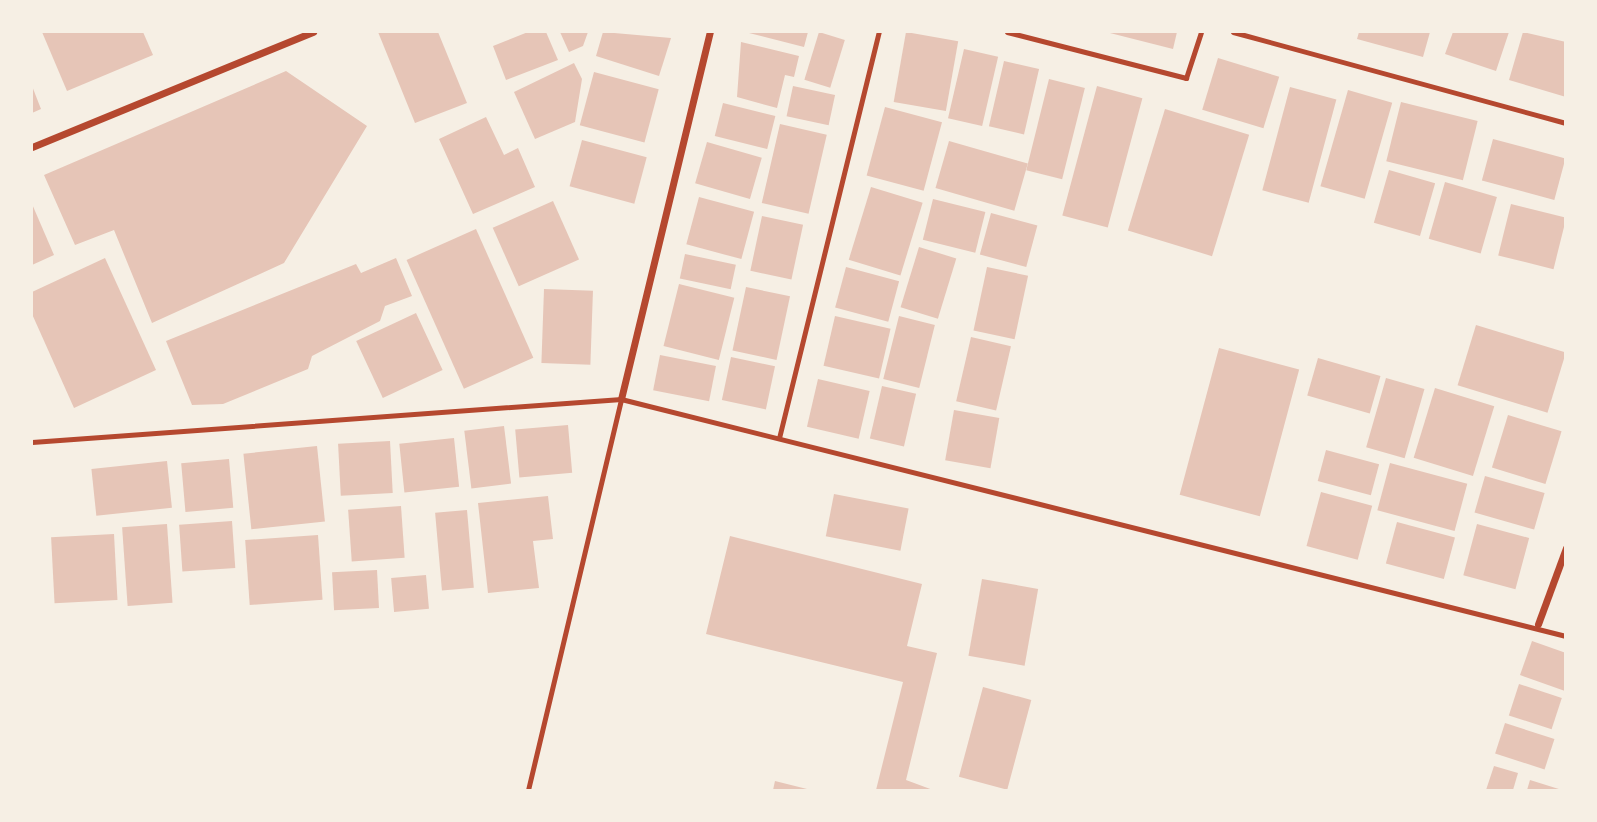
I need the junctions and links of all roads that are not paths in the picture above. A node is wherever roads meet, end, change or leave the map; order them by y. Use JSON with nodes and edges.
{"nodes":[{"id":1,"x":313,"y":32,"type":"edge"},
{"id":2,"x":710,"y":32,"type":"edge"},
{"id":3,"x":879,"y":32,"type":"edge"},
{"id":4,"x":1007,"y":32,"type":"edge"},
{"id":5,"x":1201,"y":32,"type":"edge"},
{"id":6,"x":1233,"y":32,"type":"edge"},
{"id":7,"x":1269,"y":32,"type":"edge"},
{"id":8,"x":1266,"y":41,"type":"junction"},
{"id":9,"x":1566,"y":123,"type":"edge"},
{"id":10,"x":32,"y":147,"type":"edge"},
{"id":11,"x":621,"y":400,"type":"junction"},
{"id":12,"x":779,"y":438,"type":"junction"},
{"id":13,"x":32,"y":442,"type":"edge"},
{"id":14,"x":1566,"y":548,"type":"edge"},
{"id":15,"x":1538,"y":624,"type":"junction"},
{"id":16,"x":1566,"y":636,"type":"edge"},
{"id":17,"x":528,"y":790,"type":"edge"}],
"edges":[{"from":1,"to":10,"type":"street"},
{"from":2,"to":11,"type":"street"},
{"from":3,"to":12,"type":"lane"},
{"from":4,"to":5,"type":"lane"},
{"from":6,"to":8,"type":"lane"},
{"from":7,"to":8,"type":"lane"},
{"from":8,"to":9,"type":"lane"},
{"from":11,"to":12,"type":"lane"},
{"from":11,"to":13,"type":"lane"},
{"from":11,"to":17,"type":"lane"},
{"from":12,"to":15,"type":"lane"},
{"from":14,"to":15,"type":"street"},
{"from":15,"to":16,"type":"lane"}]}
